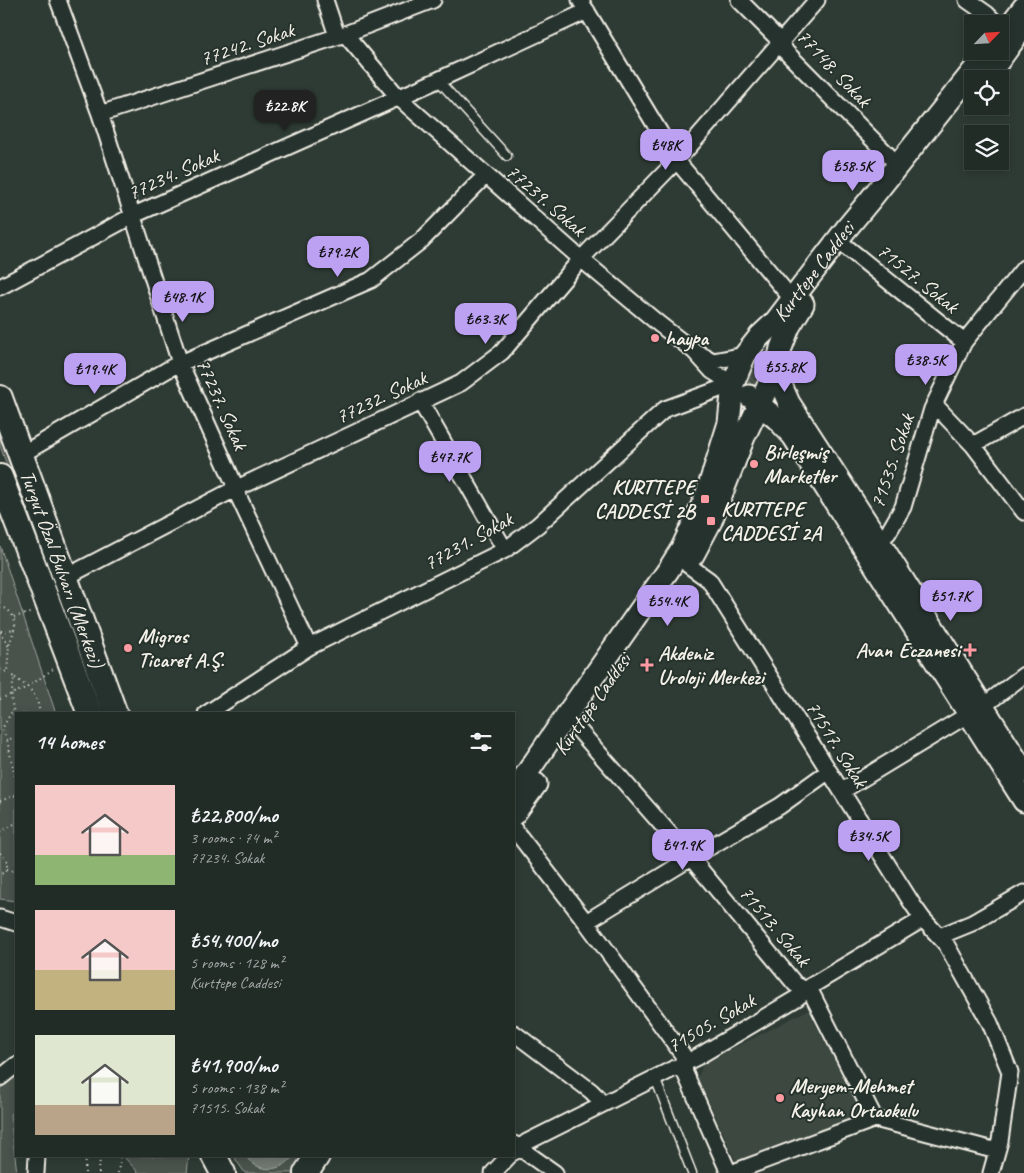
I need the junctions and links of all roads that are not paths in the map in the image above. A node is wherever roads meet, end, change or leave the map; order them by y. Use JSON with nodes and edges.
{"nodes":[{"id":1,"x":58,"y":0,"type":"edge"},
{"id":2,"x":326,"y":0,"type":"edge"},
{"id":3,"x":433,"y":0,"type":"edge"},
{"id":4,"x":739,"y":0,"type":"edge"},
{"id":5,"x":817,"y":0,"type":"edge"},
{"id":6,"x":967,"y":0,"type":"edge"},
{"id":7,"x":584,"y":5,"type":"edge"},
{"id":8,"x":1024,"y":7,"type":"edge"},
{"id":9,"x":987,"y":15,"type":"edge"},
{"id":10,"x":1009,"y":24,"type":"edge"},
{"id":11,"x":341,"y":35,"type":"junction"},
{"id":12,"x":780,"y":41,"type":"junction"},
{"id":13,"x":982,"y":60,"type":"edge"},
{"id":14,"x":438,"y":80,"type":"junction"},
{"id":15,"x":399,"y":98,"type":"junction"},
{"id":16,"x":964,"y":104,"type":"edge"},
{"id":17,"x":100,"y":114,"type":"junction"},
{"id":18,"x":508,"y":156,"type":"dead end"},
{"id":19,"x":676,"y":161,"type":"junction"},
{"id":20,"x":898,"y":165,"type":"junction"},
{"id":21,"x":486,"y":174,"type":"junction"},
{"id":22,"x":134,"y":215,"type":"junction"},
{"id":23,"x":845,"y":246,"type":"junction"},
{"id":24,"x":581,"y":259,"type":"junction"},
{"id":25,"x":1024,"y":268,"type":"edge"},
{"id":26,"x":0,"y":287,"type":"edge"},
{"id":27,"x":796,"y":295,"type":"junction"},
{"id":28,"x":964,"y":342,"type":"junction"},
{"id":29,"x":694,"y":351,"type":"junction"},
{"id":30,"x":745,"y":355,"type":"junction"},
{"id":31,"x":180,"y":363,"type":"junction"},
{"id":32,"x":777,"y":367,"type":"junction"},
{"id":33,"x":733,"y":384,"type":"junction"},
{"id":34,"x":0,"y":398,"type":"edge"},
{"id":35,"x":420,"y":401,"type":"junction"},
{"id":36,"x":760,"y":404,"type":"junction"},
{"id":37,"x":934,"y":404,"type":"junction"},
{"id":38,"x":1024,"y":416,"type":"edge"},
{"id":39,"x":973,"y":445,"type":"junction"},
{"id":40,"x":20,"y":454,"type":"junction"},
{"id":41,"x":0,"y":476,"type":"edge"},
{"id":42,"x":235,"y":489,"type":"junction"},
{"id":43,"x":1024,"y":512,"type":"edge"},
{"id":44,"x":878,"y":540,"type":"junction"},
{"id":45,"x":505,"y":550,"type":"junction"},
{"id":46,"x":688,"y":565,"type":"junction"},
{"id":47,"x":66,"y":577,"type":"junction"},
{"id":48,"x":309,"y":647,"type":"junction"},
{"id":49,"x":1024,"y":675,"type":"edge"},
{"id":50,"x":976,"y":710,"type":"junction"},
{"id":51,"x":89,"y":712,"type":"edge"},
{"id":52,"x":114,"y":712,"type":"edge"},
{"id":53,"x":209,"y":712,"type":"edge"},
{"id":54,"x":576,"y":727,"type":"junction"},
{"id":55,"x":828,"y":770,"type":"junction"},
{"id":56,"x":1024,"y":772,"type":"edge"},
{"id":57,"x":515,"y":791,"type":"edge"},
{"id":58,"x":842,"y":791,"type":"junction"},
{"id":59,"x":1024,"y":801,"type":"edge"},
{"id":60,"x":515,"y":813,"type":"edge"},
{"id":61,"x":515,"y":829,"type":"edge"},
{"id":62,"x":691,"y":858,"type":"junction"},
{"id":63,"x":1024,"y":894,"type":"edge"},
{"id":64,"x":0,"y":918,"type":"edge"},
{"id":65,"x":923,"y":919,"type":"junction"},
{"id":66,"x":15,"y":922,"type":"edge"},
{"id":67,"x":586,"y":922,"type":"junction"},
{"id":68,"x":940,"y":936,"type":"junction"},
{"id":69,"x":806,"y":990,"type":"junction"},
{"id":70,"x":515,"y":1034,"type":"edge"},
{"id":71,"x":684,"y":1063,"type":"junction"},
{"id":72,"x":15,"y":1066,"type":"edge"},
{"id":73,"x":0,"y":1078,"type":"edge"},
{"id":74,"x":655,"y":1078,"type":"junction"},
{"id":75,"x":600,"y":1105,"type":"junction"},
{"id":76,"x":876,"y":1119,"type":"junction"},
{"id":77,"x":515,"y":1149,"type":"edge"},
{"id":78,"x":515,"y":1151,"type":"edge"},
{"id":79,"x":997,"y":1151,"type":"junction"},
{"id":80,"x":37,"y":1157,"type":"edge"},
{"id":81,"x":212,"y":1157,"type":"edge"},
{"id":82,"x":213,"y":1157,"type":"edge"},
{"id":83,"x":316,"y":1157,"type":"edge"},
{"id":84,"x":322,"y":1157,"type":"edge"},
{"id":85,"x":508,"y":1157,"type":"edge"},
{"id":86,"x":36,"y":1173,"type":"edge"},
{"id":87,"x":210,"y":1173,"type":"edge"},
{"id":88,"x":223,"y":1173,"type":"edge"},
{"id":89,"x":306,"y":1173,"type":"edge"},
{"id":90,"x":324,"y":1173,"type":"edge"},
{"id":91,"x":493,"y":1173,"type":"edge"},
{"id":92,"x":555,"y":1173,"type":"edge"},
{"id":93,"x":692,"y":1173,"type":"edge"},
{"id":94,"x":730,"y":1173,"type":"edge"},
{"id":95,"x":991,"y":1173,"type":"edge"}],
"edges":[{"from":1,"to":17,"type":"street","name":"77237. Sokak"},
{"from":2,"to":11,"type":"street"},
{"from":3,"to":11,"type":"street","name":"77242. Sokak"},
{"from":4,"to":12,"type":"street","name":"77148. Sokak"},
{"from":5,"to":12,"type":"street","name":"77232. Sokak"},
{"from":6,"to":9,"type":"street"},
{"from":7,"to":14,"type":"street","name":"77234. Sokak"},
{"from":7,"to":19,"type":"street"},
{"from":8,"to":10,"type":"main road"},
{"from":11,"to":15,"type":"street","name":"77239. Sokak"},
{"from":11,"to":17,"type":"street","name":"77242. Sokak"},
{"from":12,"to":19,"type":"street","name":"77232. Sokak"},
{"from":12,"to":20,"type":"street","name":"77148. Sokak"},
{"from":13,"to":20,"type":"main road","name":"Kurttepe Caddesi"},
{"from":14,"to":15,"type":"street","name":"77234. Sokak"},
{"from":14,"to":18,"type":"lane"},
{"from":15,"to":21,"type":"street","name":"77239. Sokak"},
{"from":15,"to":22,"type":"street","name":"77234. Sokak"},
{"from":16,"to":23,"type":"main road","name":"Kurttepe Caddesi"},
{"from":17,"to":22,"type":"street","name":"77237. Sokak"},
{"from":19,"to":24,"type":"street","name":"77232. Sokak"},
{"from":19,"to":27,"type":"street"},
{"from":20,"to":27,"type":"main road","name":"Kurttepe Caddesi"},
{"from":21,"to":24,"type":"street","name":"77239. Sokak"},
{"from":21,"to":31,"type":"street"},
{"from":22,"to":26,"type":"street","name":"77234. Sokak"},
{"from":22,"to":31,"type":"street","name":"77237. Sokak"},
{"from":23,"to":28,"type":"street","name":"71527. Sokak"},
{"from":23,"to":32,"type":"main road","name":"Kurttepe Caddesi"},
{"from":24,"to":29,"type":"street","name":"77239. Sokak"},
{"from":24,"to":35,"type":"street","name":"77232. Sokak"},
{"from":25,"to":28,"type":"street","name":"71535. Sokak"},
{"from":27,"to":30,"type":"main road","name":"Kurttepe Caddesi"},
{"from":28,"to":37,"type":"street","name":"71535. Sokak"},
{"from":29,"to":30,"type":"street"},
{"from":29,"to":33,"type":"street","name":"77239. Sokak"},
{"from":30,"to":32,"type":"main road"},
{"from":30,"to":33,"type":"main road","name":"Kurttepe Caddesi"},
{"from":31,"to":40,"type":"street"},
{"from":31,"to":42,"type":"street","name":"77237. Sokak"},
{"from":32,"to":36,"type":"main road","name":"Kurttepe Caddesi"},
{"from":32,"to":44,"type":"main road"},
{"from":33,"to":36,"type":"main road"},
{"from":33,"to":45,"type":"street","name":"77231. Sokak"},
{"from":33,"to":57,"type":"main road","name":"Kurttepe Caddesi"},
{"from":34,"to":40,"type":"main road","name":"Turgut Özal Bulvarı (Merkezi)"},
{"from":35,"to":42,"type":"street","name":"77232. Sokak"},
{"from":35,"to":45,"type":"street"},
{"from":36,"to":46,"type":"main road","name":"Kurttepe Caddesi"},
{"from":36,"to":50,"type":"main road"},
{"from":37,"to":39,"type":"street"},
{"from":37,"to":44,"type":"street","name":"71535. Sokak"},
{"from":38,"to":39,"type":"street"},
{"from":39,"to":43,"type":"street"},
{"from":40,"to":47,"type":"main road","name":"Turgut Özal Bulvarı (Merkezi)"},
{"from":41,"to":51,"type":"main road","name":"Turgut Özal Bulvarı (Merkezi)"},
{"from":42,"to":47,"type":"street","name":"77232. Sokak"},
{"from":42,"to":48,"type":"street","name":"77237. Sokak"},
{"from":44,"to":50,"type":"main road"},
{"from":45,"to":48,"type":"street","name":"77231. Sokak"},
{"from":46,"to":54,"type":"main road","name":"Kurttepe Caddesi"},
{"from":46,"to":55,"type":"street","name":"71517. Sokak"},
{"from":47,"to":52,"type":"main road","name":"Turgut Özal Bulvarı (Merkezi)"},
{"from":48,"to":53,"type":"street","name":"77231. Sokak"},
{"from":49,"to":50,"type":"street"},
{"from":50,"to":56,"type":"main road"},
{"from":50,"to":58,"type":"street"},
{"from":50,"to":59,"type":"main road"},
{"from":54,"to":60,"type":"main road","name":"Kurttepe Caddesi"},
{"from":54,"to":62,"type":"street","name":"71513. Sokak"},
{"from":55,"to":58,"type":"street","name":"71517. Sokak"},
{"from":55,"to":62,"type":"street"},
{"from":58,"to":65,"type":"street","name":"71517. Sokak"},
{"from":61,"to":67,"type":"street"},
{"from":62,"to":67,"type":"street"},
{"from":62,"to":69,"type":"street","name":"71513. Sokak"},
{"from":63,"to":68,"type":"street"},
{"from":64,"to":66,"type":"street"},
{"from":65,"to":68,"type":"street","name":"71517. Sokak"},
{"from":65,"to":69,"type":"street","name":"71505. Sokak"},
{"from":67,"to":71,"type":"street"},
{"from":68,"to":79,"type":"street","name":"71517. Sokak"},
{"from":69,"to":71,"type":"street","name":"71505. Sokak"},
{"from":69,"to":76,"type":"street","name":"71513. Sokak"},
{"from":70,"to":75,"type":"street"},
{"from":71,"to":74,"type":"street","name":"71505. Sokak"},
{"from":71,"to":94,"type":"street"},
{"from":72,"to":73,"type":"street"},
{"from":74,"to":75,"type":"street","name":"71505. Sokak"},
{"from":74,"to":93,"type":"lane"},
{"from":75,"to":77,"type":"street","name":"71505. Sokak"},
{"from":76,"to":79,"type":"street"},
{"from":76,"to":94,"type":"street"},
{"from":78,"to":92,"type":"street"},
{"from":79,"to":95,"type":"street","name":"71517. Sokak"},
{"from":80,"to":86,"type":"street"},
{"from":81,"to":87,"type":"main road"},
{"from":82,"to":88,"type":"main road"},
{"from":83,"to":89,"type":"main road"},
{"from":84,"to":90,"type":"main road"},
{"from":85,"to":91,"type":"street","name":"71505. Sokak"}]}
